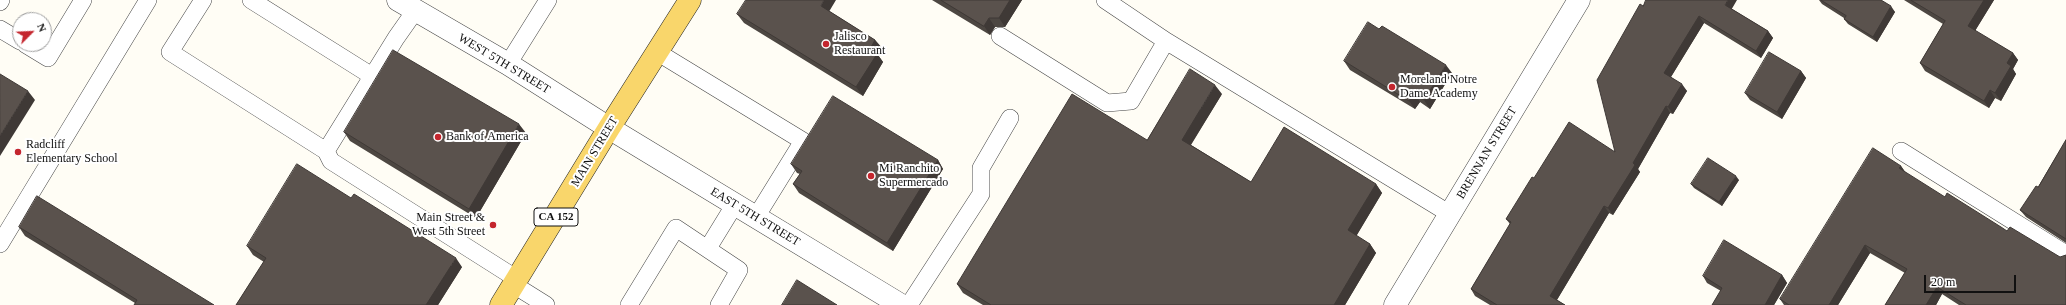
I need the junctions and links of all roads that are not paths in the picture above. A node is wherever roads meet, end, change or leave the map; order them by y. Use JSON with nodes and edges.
{"nodes":[{"id":1,"x":83,"y":0,"type":"edge"},
{"id":2,"x":148,"y":0,"type":"edge"},
{"id":3,"x":203,"y":0,"type":"edge"},
{"id":4,"x":251,"y":0,"type":"edge"},
{"id":5,"x":548,"y":0,"type":"edge"},
{"id":6,"x":690,"y":0,"type":"edge"},
{"id":7,"x":1105,"y":0,"type":"edge"},
{"id":8,"x":1579,"y":0,"type":"edge"},
{"id":9,"x":407,"y":5,"type":"edge"},
{"id":10,"x":0,"y":29,"type":"edge"},
{"id":11,"x":12,"y":36,"type":"edge"},
{"id":12,"x":1000,"y":36,"type":"dead end"},
{"id":13,"x":1166,"y":41,"type":"junction"},
{"id":14,"x":52,"y":51,"type":"edge"},
{"id":15,"x":38,"y":52,"type":"edge"},
{"id":16,"x":52,"y":52,"type":"edge"},
{"id":17,"x":657,"y":52,"type":"junction"},
{"id":18,"x":508,"y":64,"type":"junction"},
{"id":19,"x":372,"y":76,"type":"junction"},
{"id":20,"x":1010,"y":118,"type":"dead end"},
{"id":21,"x":609,"y":128,"type":"junction"},
{"id":22,"x":326,"y":151,"type":"junction"},
{"id":23,"x":1901,"y":151,"type":"dead end"},
{"id":24,"x":735,"y":204,"type":"junction"},
{"id":25,"x":1450,"y":214,"type":"junction"},
{"id":26,"x":756,"y":217,"type":"junction"},
{"id":27,"x":0,"y":244,"type":"edge"},
{"id":28,"x":708,"y":248,"type":"junction"},
{"id":29,"x":2066,"y":254,"type":"edge"},
{"id":30,"x":516,"y":282,"type":"junction"},
{"id":31,"x":501,"y":305,"type":"edge"},
{"id":32,"x":546,"y":305,"type":"edge"},
{"id":33,"x":630,"y":305,"type":"edge"},
{"id":34,"x":719,"y":305,"type":"edge"},
{"id":35,"x":901,"y":305,"type":"edge"},
{"id":36,"x":909,"y":305,"type":"edge"},
{"id":37,"x":1395,"y":305,"type":"edge"}],
"edges":[{"from":1,"to":14,"type":"lane"},
{"from":2,"to":27,"type":"lane"},
{"from":3,"to":22,"type":"lane"},
{"from":4,"to":19,"type":"lane"},
{"from":5,"to":18,"type":"lane"},
{"from":6,"to":17,"type":"main road","name":"MAIN STREET","number":"CA 152"},
{"from":7,"to":13,"type":"lane"},
{"from":8,"to":25,"type":"street","name":"BRENNAN STREET"},
{"from":9,"to":18,"type":"street","name":"WEST 5TH STREET"},
{"from":9,"to":19,"type":"lane"},
{"from":10,"to":11,"type":"lane"},
{"from":12,"to":13,"type":"lane"},
{"from":13,"to":25,"type":"lane"},
{"from":15,"to":16,"type":"lane"},
{"from":17,"to":21,"type":"main road","name":"MAIN STREET","number":"CA 152"},
{"from":17,"to":26,"type":"lane"},
{"from":18,"to":21,"type":"street","name":"WEST 5TH STREET"},
{"from":19,"to":22,"type":"lane"},
{"from":20,"to":36,"type":"lane"},
{"from":21,"to":24,"type":"street","name":"EAST 5TH STREET"},
{"from":21,"to":30,"type":"main road","name":"MAIN STREET","number":"CA 152"},
{"from":22,"to":30,"type":"lane"},
{"from":23,"to":29,"type":"lane"},
{"from":24,"to":26,"type":"street","name":"EAST 5TH STREET"},
{"from":24,"to":28,"type":"lane"},
{"from":25,"to":37,"type":"street","name":"BRENNAN STREET"},
{"from":26,"to":35,"type":"street","name":"EAST 5TH STREET"},
{"from":28,"to":33,"type":"lane"},
{"from":28,"to":34,"type":"lane"},
{"from":30,"to":31,"type":"main road","name":"MAIN STREET","number":"CA 152"},
{"from":30,"to":32,"type":"lane"}]}
